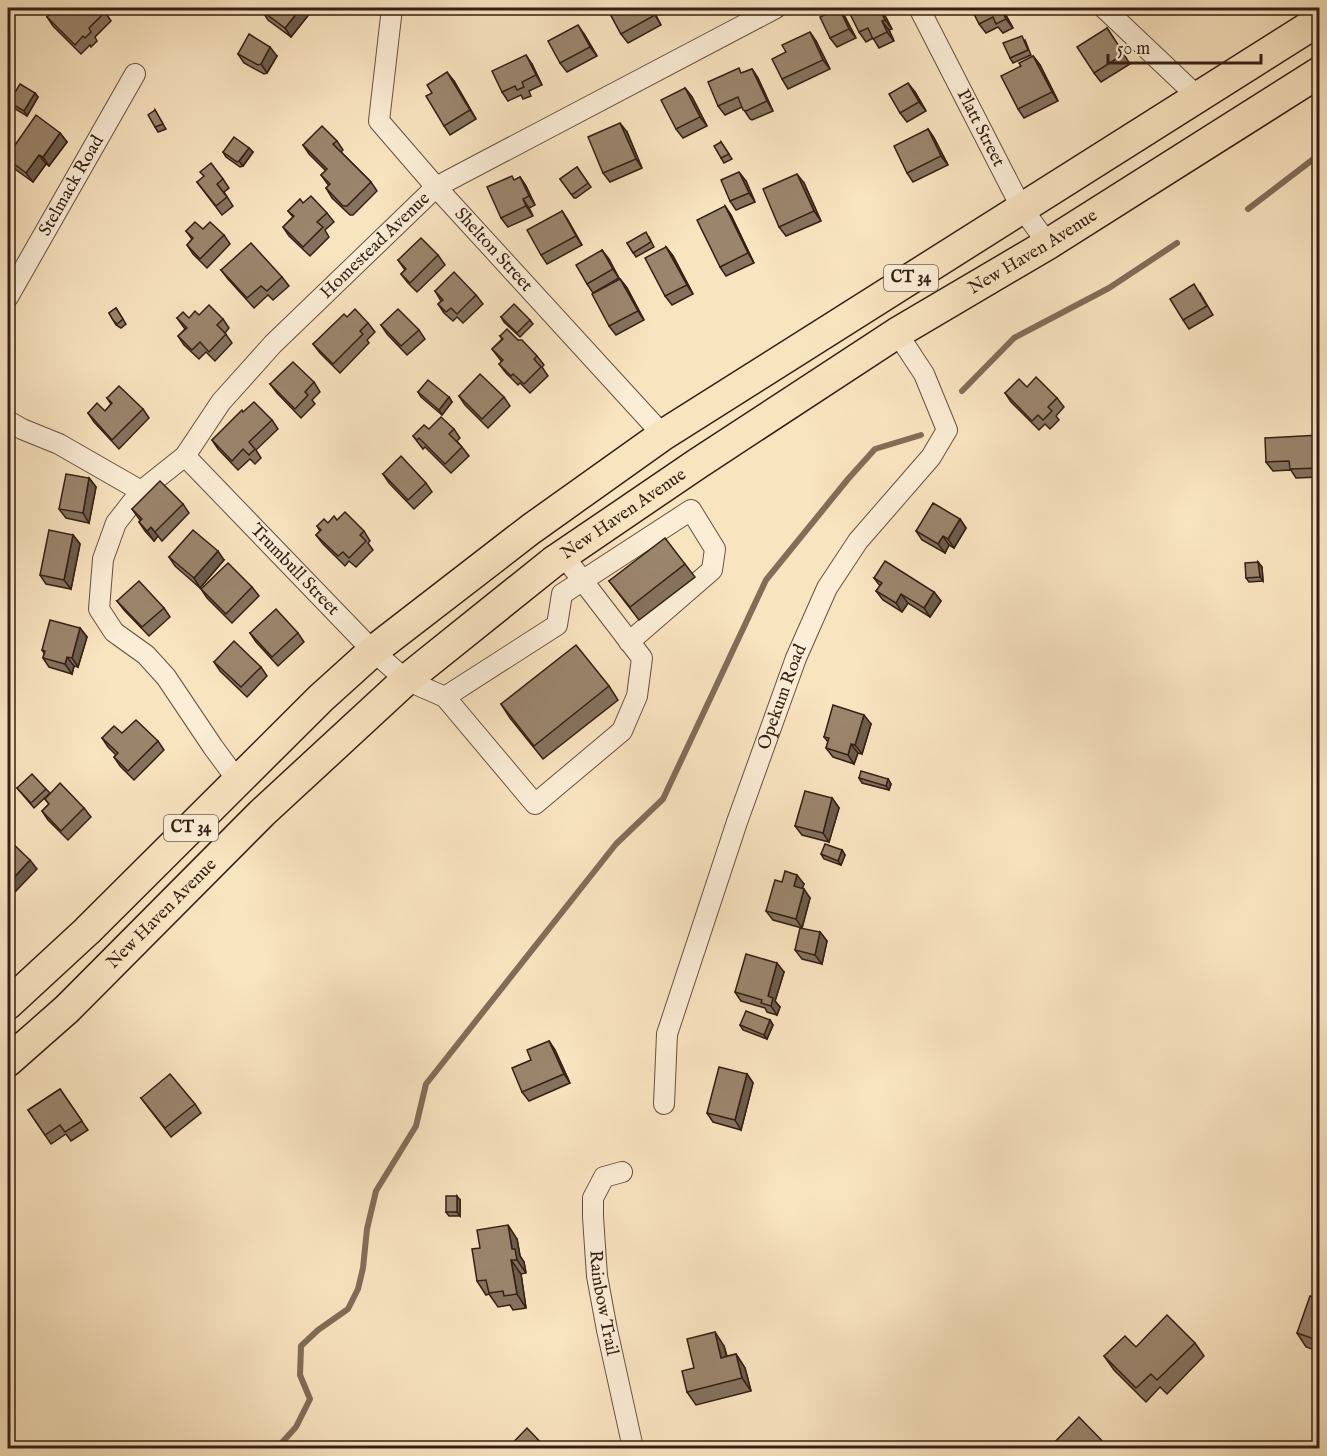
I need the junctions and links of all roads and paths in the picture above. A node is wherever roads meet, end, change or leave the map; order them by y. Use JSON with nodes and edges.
{"nodes":[{"id":1,"x":392,"y":8,"type":"edge"},
{"id":2,"x":776,"y":8,"type":"edge"},
{"id":3,"x":919,"y":8,"type":"edge"},
{"id":4,"x":1104,"y":8,"type":"edge"},
{"id":5,"x":1320,"y":20,"type":"edge"},
{"id":6,"x":1320,"y":72,"type":"edge"},
{"id":7,"x":135,"y":74,"type":"dead end"},
{"id":8,"x":1198,"y":97,"type":"junction"},
{"id":9,"x":436,"y":187,"type":"junction"},
{"id":10,"x":1022,"y":207,"type":"junction"},
{"id":11,"x":1048,"y":244,"type":"junction"},
{"id":12,"x":8,"y":297,"type":"edge"},
{"id":13,"x":897,"y":333,"type":"junction"},
{"id":14,"x":8,"y":421,"type":"edge"},
{"id":15,"x":663,"y":435,"type":"junction"},
{"id":16,"x":185,"y":456,"type":"junction"},
{"id":17,"x":672,"y":481,"type":"junction"},
{"id":18,"x":141,"y":491,"type":"junction"},
{"id":19,"x":637,"y":504,"type":"junction"},
{"id":20,"x":691,"y":510,"type":"junction"},
{"id":21,"x":658,"y":532,"type":"junction"},
{"id":22,"x":563,"y":555,"type":"junction"},
{"id":23,"x":582,"y":581,"type":"junction"},
{"id":24,"x":629,"y":642,"type":"junction"},
{"id":25,"x":373,"y":651,"type":"junction"},
{"id":26,"x":405,"y":680,"type":"junction"},
{"id":27,"x":445,"y":697,"type":"junction"},
{"id":28,"x":238,"y":780,"type":"junction"},
{"id":29,"x":8,"y":1004,"type":"edge"},
{"id":30,"x":8,"y":1061,"type":"edge"},
{"id":31,"x":664,"y":1104,"type":"dead end"},
{"id":32,"x":622,"y":1172,"type":"dead end"},
{"id":33,"x":633,"y":1449,"type":"edge"}],
"edges":[{"from":1,"to":9,"type":"street","name":"Shelton Street"},
{"from":2,"to":9,"type":"street","name":"Homestead Avenue"},
{"from":3,"to":10,"type":"street","name":"Platt Street"},
{"from":4,"to":8,"type":"street"},
{"from":5,"to":8,"type":"highway","number":"CT 34"},
{"from":6,"to":11,"type":"highway","name":"New Haven Avenue","number":"CT 34"},
{"from":7,"to":12,"type":"street","name":"Stelmack Road"},
{"from":8,"to":10,"type":"highway","number":"CT 34"},
{"from":9,"to":15,"type":"street","name":"Shelton Street"},
{"from":9,"to":16,"type":"street","name":"Homestead Avenue"},
{"from":10,"to":11,"type":"street","name":"Platt Street"},
{"from":10,"to":15,"type":"highway","number":"CT 34"},
{"from":11,"to":13,"type":"highway","name":"New Haven Avenue","number":"CT 34"},
{"from":13,"to":17,"type":"highway","name":"New Haven Avenue","number":"CT 34"},
{"from":13,"to":31,"type":"street","name":"Opekum Road"},
{"from":14,"to":18,"type":"street"},
{"from":15,"to":25,"type":"highway","number":"CT 34"},
{"from":16,"to":18,"type":"street","name":"Homestead Avenue"},
{"from":16,"to":25,"type":"street","name":"Trumbull Street"},
{"from":17,"to":19,"type":"highway","name":"New Haven Avenue","number":"CT 34"},
{"from":17,"to":20,"type":"street"},
{"from":18,"to":28,"type":"street","name":"Homestead Avenue"},
{"from":19,"to":21,"type":"street"},
{"from":19,"to":22,"type":"highway","name":"New Haven Avenue","number":"CT 34"},
{"from":20,"to":21,"type":"street"},
{"from":20,"to":24,"type":"street"},
{"from":21,"to":23,"type":"street"},
{"from":22,"to":23,"type":"street"},
{"from":22,"to":26,"type":"highway","name":"New Haven Avenue","number":"CT 34"},
{"from":23,"to":24,"type":"street"},
{"from":23,"to":27,"type":"street"},
{"from":24,"to":27,"type":"street"},
{"from":25,"to":26,"type":"street","name":"Trumbull Street"},
{"from":25,"to":28,"type":"highway","number":"CT 34"},
{"from":26,"to":27,"type":"street","name":"Trumbull Street"},
{"from":26,"to":30,"type":"highway","name":"New Haven Avenue","number":"CT 34"},
{"from":28,"to":29,"type":"highway","number":"CT 34"},
{"from":32,"to":33,"type":"street","name":"Rainbow Trail"}]}
